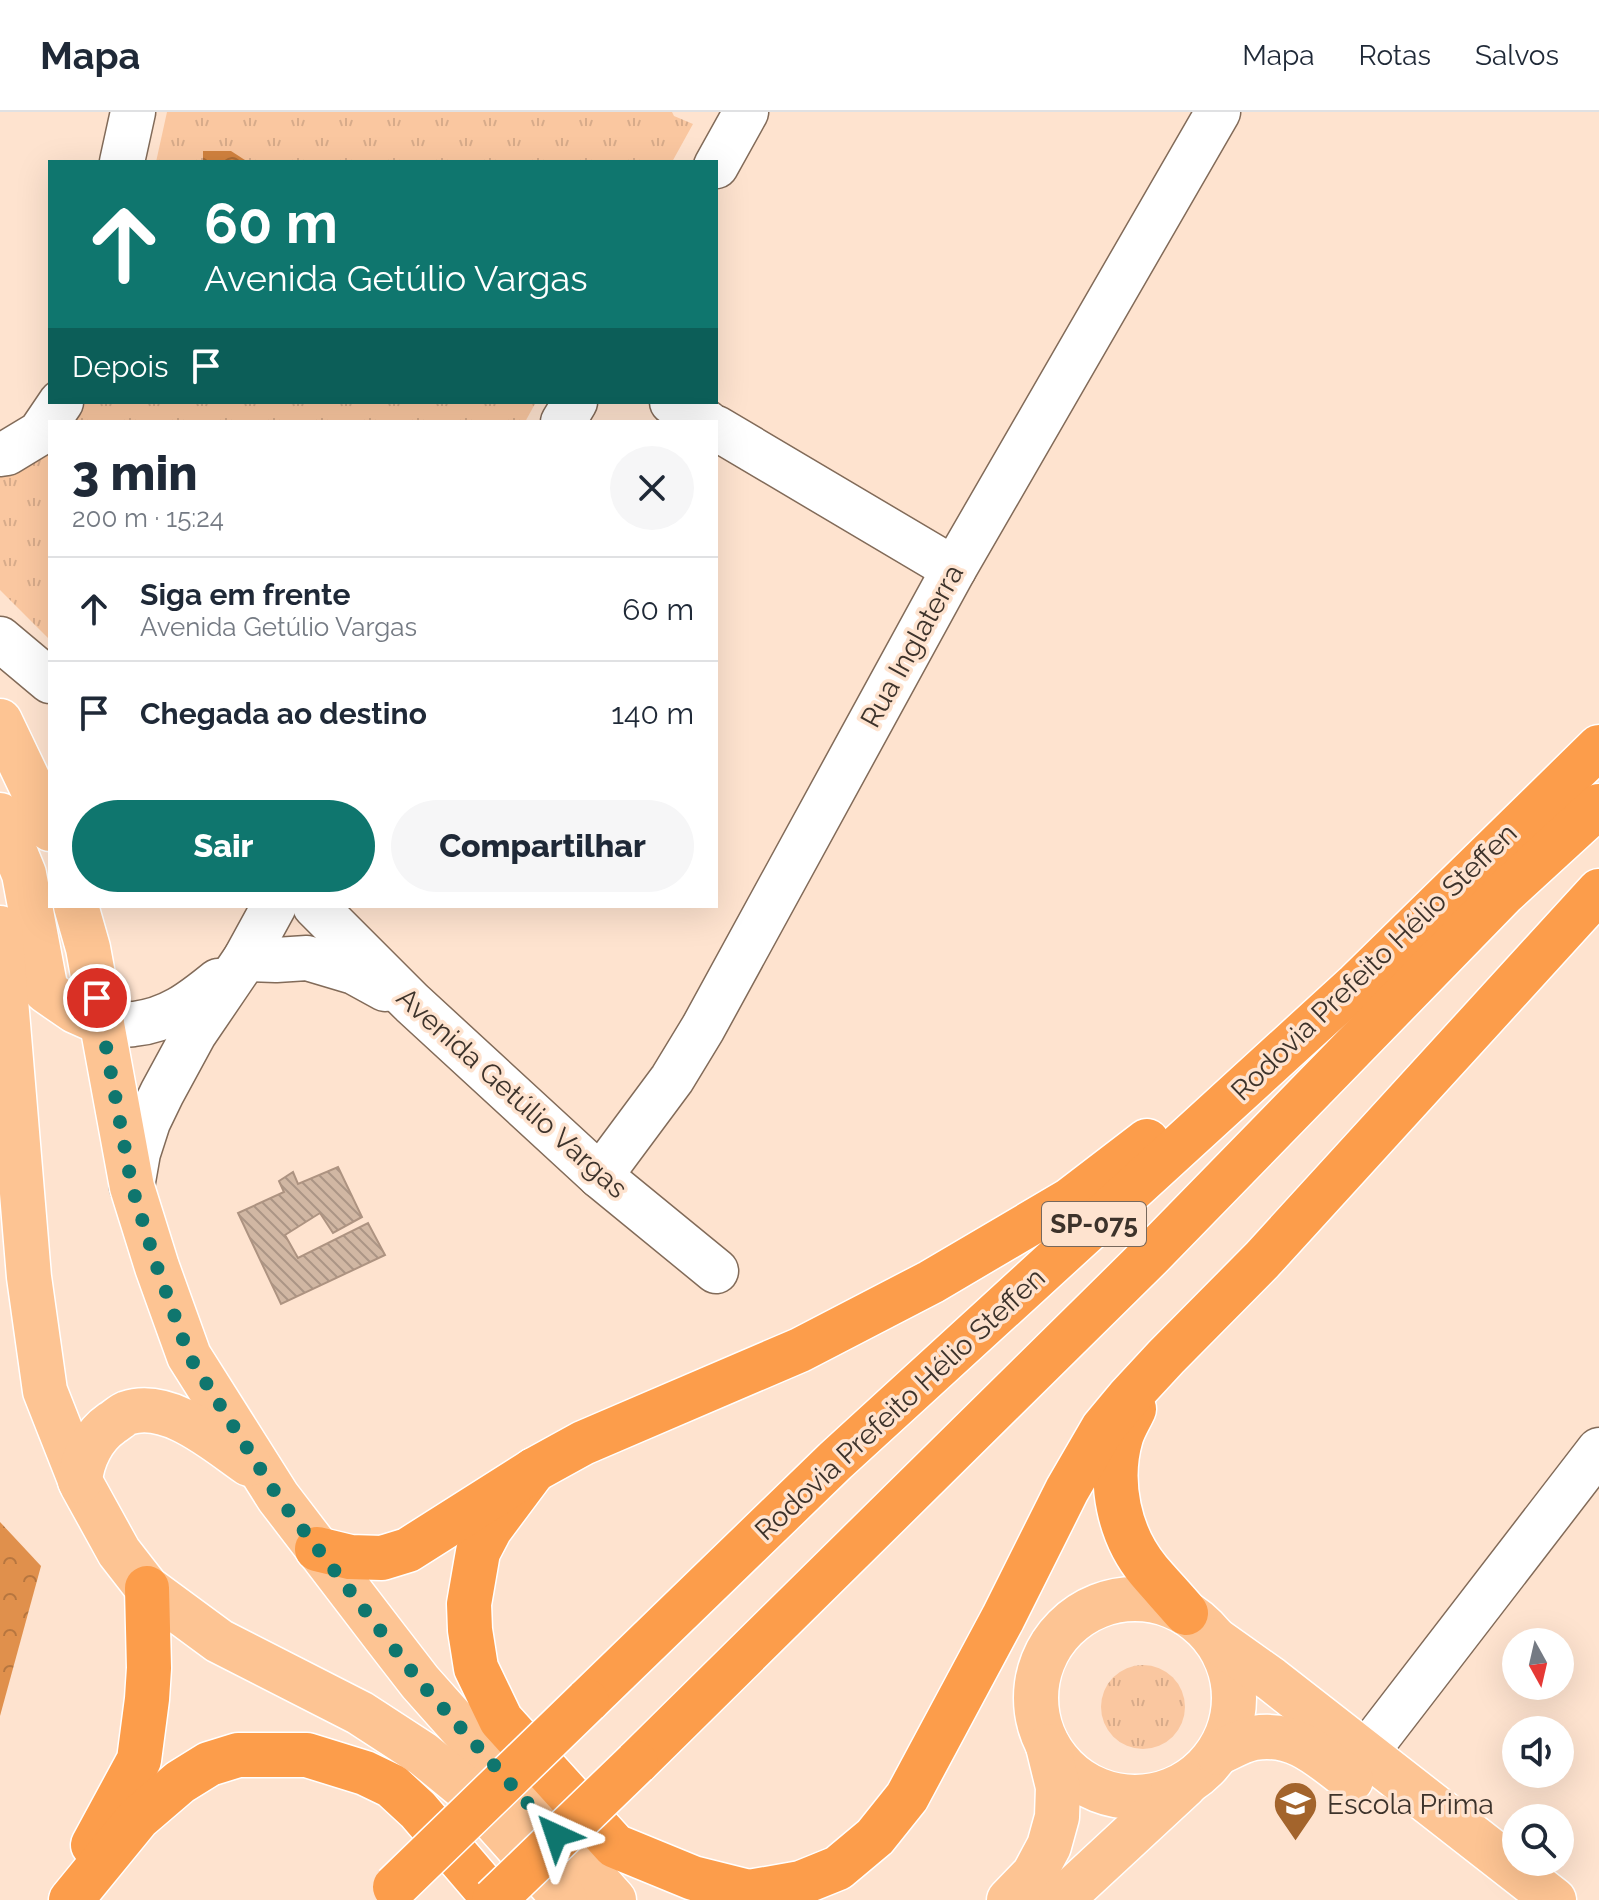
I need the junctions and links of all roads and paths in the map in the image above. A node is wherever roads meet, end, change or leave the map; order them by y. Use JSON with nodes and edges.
{"nodes":[{"id":1,"x":133,"y":112,"type":"edge"},
{"id":2,"x":746,"y":112,"type":"edge"},
{"id":3,"x":1218,"y":112,"type":"edge"},
{"id":4,"x":122,"y":160,"type":"edge"},
{"id":5,"x":718,"y":162,"type":"edge"},
{"id":6,"x":675,"y":404,"type":"edge"},
{"id":7,"x":703,"y":420,"type":"edge"},
{"id":8,"x":48,"y":421,"type":"edge"},
{"id":9,"x":718,"y":429,"type":"edge"},
{"id":10,"x":0,"y":454,"type":"edge"},
{"id":11,"x":954,"y":569,"type":"junction"},
{"id":12,"x":0,"y":639,"type":"edge"},
{"id":13,"x":48,"y":679,"type":"edge"},
{"id":14,"x":0,"y":721,"type":"edge"},
{"id":15,"x":1599,"y":747,"type":"edge"},
{"id":16,"x":1599,"y":806,"type":"edge"},
{"id":17,"x":0,"y":815,"type":"edge"},
{"id":18,"x":48,"y":824,"type":"edge"},
{"id":19,"x":1599,"y":891,"type":"edge"},
{"id":20,"x":77,"y":908,"type":"edge"},
{"id":21,"x":273,"y":908,"type":"edge"},
{"id":22,"x":317,"y":908,"type":"edge"},
{"id":23,"x":0,"y":928,"type":"edge"},
{"id":24,"x":245,"y":959,"type":"junction"},
{"id":25,"x":1357,"y":984,"type":"junction"},
{"id":26,"x":412,"y":1003,"type":"junction"},
{"id":27,"x":102,"y":1023,"type":"junction"},
{"id":28,"x":600,"y":1176,"type":"junction"},
{"id":29,"x":132,"y":1187,"type":"junction"},
{"id":30,"x":716,"y":1271,"type":"dead end"},
{"id":31,"x":1166,"y":1357,"type":"junction"},
{"id":32,"x":1599,"y":1450,"type":"edge"},
{"id":33,"x":534,"y":1470,"type":"junction"},
{"id":34,"x":264,"y":1475,"type":"junction"},
{"id":35,"x":80,"y":1481,"type":"junction"},
{"id":36,"x":317,"y":1549,"type":"junction"},
{"id":37,"x":147,"y":1588,"type":"junction"},
{"id":38,"x":1201,"y":1626,"type":"junction"},
{"id":39,"x":1048,"y":1746,"type":"junction"},
{"id":40,"x":1357,"y":1766,"type":"junction"},
{"id":41,"x":1203,"y":1767,"type":"junction"},
{"id":42,"x":388,"y":1894,"type":"edge"},
{"id":43,"x":63,"y":1900,"type":"edge"},
{"id":44,"x":71,"y":1900,"type":"edge"},
{"id":45,"x":494,"y":1900,"type":"edge"},
{"id":46,"x":565,"y":1900,"type":"edge"},
{"id":47,"x":614,"y":1900,"type":"edge"},
{"id":48,"x":1009,"y":1900,"type":"edge"},
{"id":49,"x":1061,"y":1900,"type":"edge"},
{"id":50,"x":1510,"y":1900,"type":"edge"},
{"id":51,"x":1554,"y":1900,"type":"edge"}],
"edges":[{"from":1,"to":4,"type":"street"},
{"from":2,"to":5,"type":"street"},
{"from":3,"to":11,"type":"street","name":"Rua Inglaterra"},
{"from":6,"to":7,"type":"street"},
{"from":8,"to":10,"type":"street"},
{"from":9,"to":11,"type":"street"},
{"from":11,"to":28,"type":"street","name":"Rua Inglaterra"},
{"from":12,"to":13,"type":"street"},
{"from":14,"to":18,"type":"main road"},
{"from":15,"to":25,"type":"highway","name":"Rodovia Prefeito Hélio Steffen","number":"SP-075"},
{"from":16,"to":45,"type":"highway","name":"Rodovia Prefeito Hélio Steffen","number":"SP-075","bridge":true},
{"from":17,"to":27,"type":"main road"},
{"from":19,"to":31,"type":"highway"},
{"from":20,"to":27,"type":"main road"},
{"from":21,"to":24,"type":"street"},
{"from":22,"to":26,"type":"street","name":"Avenida Getúlio Vargas"},
{"from":23,"to":35,"type":"main road"},
{"from":24,"to":26,"type":"street"},
{"from":24,"to":27,"type":"street"},
{"from":24,"to":29,"type":"street"},
{"from":25,"to":33,"type":"highway"},
{"from":25,"to":42,"type":"highway","name":"Rodovia Prefeito Hélio Steffen","number":"SP-075","bridge":true},
{"from":26,"to":28,"type":"street","name":"Avenida Getúlio Vargas"},
{"from":27,"to":29,"type":"main road"},
{"from":28,"to":30,"type":"street","name":"Avenida Getúlio Vargas"},
{"from":29,"to":34,"type":"main road"},
{"from":31,"to":33,"type":"highway"},
{"from":31,"to":38,"type":"highway"},
{"from":32,"to":40,"type":"street"},
{"from":33,"to":36,"type":"highway"},
{"from":34,"to":35,"type":"main road"},
{"from":34,"to":36,"type":"main road"},
{"from":35,"to":37,"type":"main road"},
{"from":36,"to":47,"type":"main road"},
{"from":37,"to":43,"type":"highway"},
{"from":37,"to":46,"type":"main road"},
{"from":38,"to":39,"type":"main road"},
{"from":38,"to":40,"type":"main road"},
{"from":38,"to":41,"type":"main road"},
{"from":39,"to":41,"type":"main road"},
{"from":39,"to":48,"type":"main road"},
{"from":40,"to":41,"type":"main road"},
{"from":40,"to":50,"type":"main road"},
{"from":40,"to":51,"type":"main road"},
{"from":41,"to":49,"type":"main road"},
{"from":44,"to":45,"type":"highway"}]}
